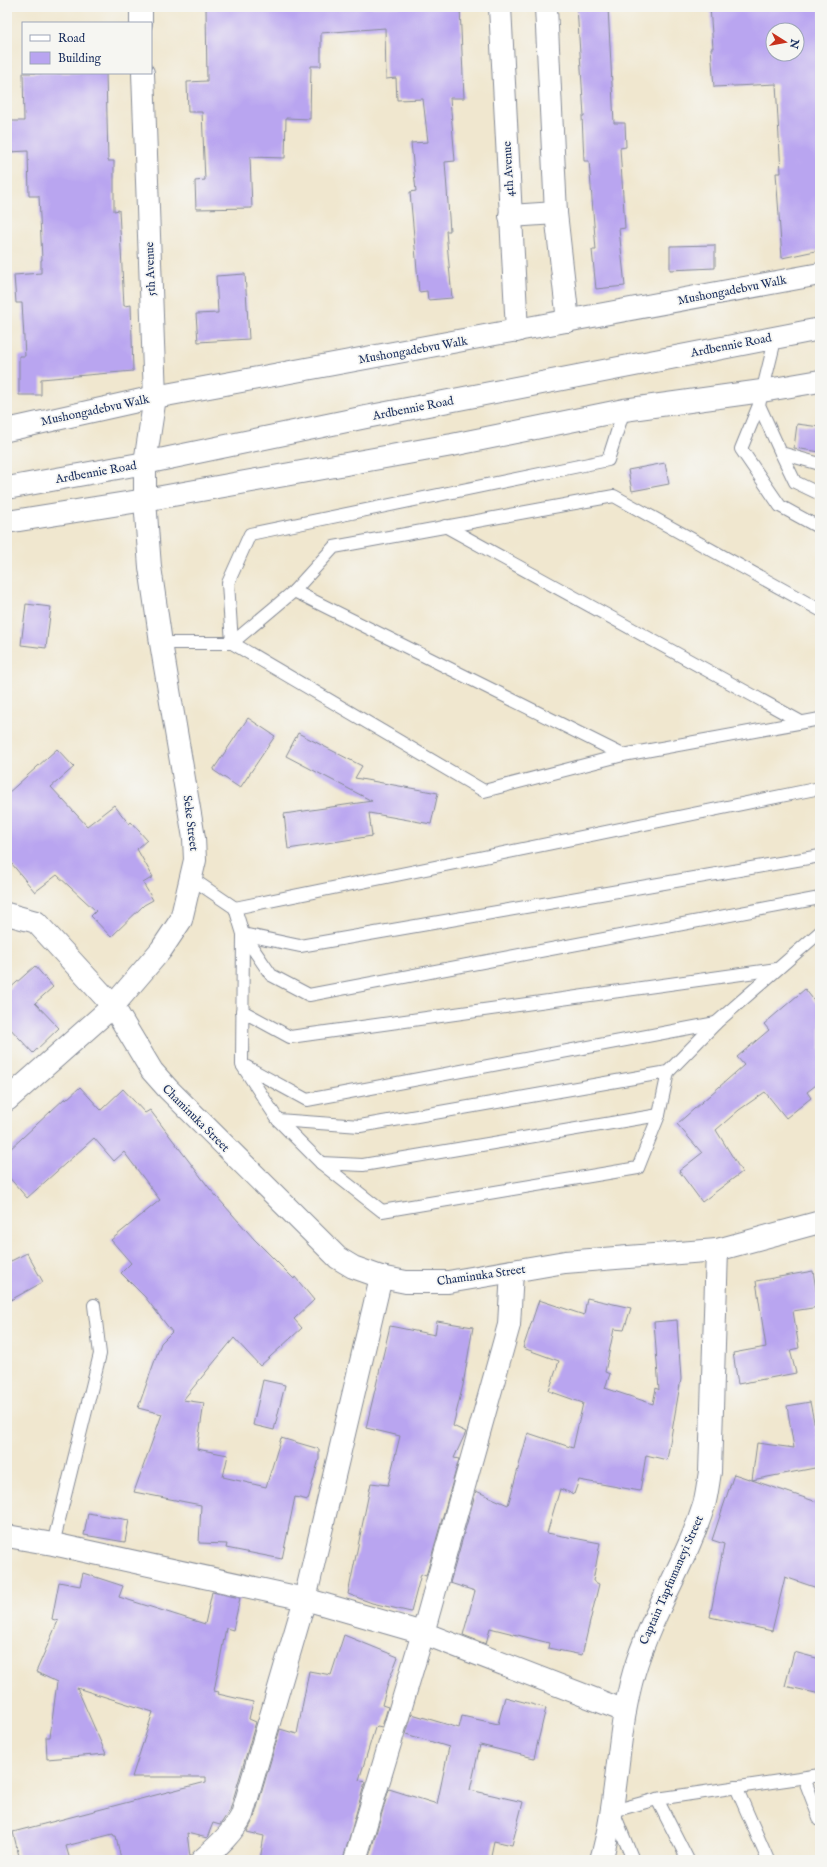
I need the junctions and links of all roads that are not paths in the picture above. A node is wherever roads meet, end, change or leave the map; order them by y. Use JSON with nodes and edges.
{"nodes":[{"id":1,"x":141,"y":7,"type":"edge"},
{"id":2,"x":500,"y":7,"type":"edge"},
{"id":3,"x":546,"y":7,"type":"edge"},
{"id":4,"x":141,"y":22,"type":"edge"},
{"id":5,"x":143,"y":74,"type":"edge"},
{"id":6,"x":556,"y":213,"type":"junction"},
{"id":7,"x":510,"y":216,"type":"junction"},
{"id":8,"x":820,"y":274,"type":"edge"},
{"id":9,"x":568,"y":321,"type":"junction"},
{"id":10,"x":820,"y":329,"type":"edge"},
{"id":11,"x":517,"y":331,"type":"junction"},
{"id":12,"x":776,"y":336,"type":"junction"},
{"id":13,"x":820,"y":381,"type":"edge"},
{"id":14,"x":155,"y":397,"type":"junction"},
{"id":15,"x":760,"y":398,"type":"junction"},
{"id":16,"x":624,"y":410,"type":"junction"},
{"id":17,"x":7,"y":430,"type":"edge"},
{"id":18,"x":781,"y":452,"type":"junction"},
{"id":19,"x":145,"y":463,"type":"junction"},
{"id":20,"x":820,"y":464,"type":"edge"},
{"id":21,"x":7,"y":488,"type":"edge"},
{"id":22,"x":820,"y":494,"type":"edge"},
{"id":23,"x":145,"y":500,"type":"junction"},
{"id":24,"x":7,"y":522,"type":"edge"},
{"id":25,"x":445,"y":526,"type":"junction"},
{"id":26,"x":820,"y":528,"type":"edge"},
{"id":27,"x":294,"y":591,"type":"junction"},
{"id":28,"x":820,"y":610,"type":"edge"},
{"id":29,"x":232,"y":643,"type":"junction"},
{"id":30,"x":161,"y":644,"type":"junction"},
{"id":31,"x":820,"y":719,"type":"edge"},
{"id":32,"x":802,"y":722,"type":"junction"},
{"id":33,"x":623,"y":755,"type":"junction"},
{"id":34,"x":820,"y":788,"type":"edge"},
{"id":35,"x":820,"y":856,"type":"edge"},
{"id":36,"x":191,"y":878,"type":"junction"},
{"id":37,"x":820,"y":898,"type":"edge"},
{"id":38,"x":235,"y":908,"type":"junction"},
{"id":39,"x":7,"y":914,"type":"edge"},
{"id":40,"x":820,"y":932,"type":"edge"},
{"id":41,"x":242,"y":934,"type":"junction"},
{"id":42,"x":778,"y":969,"type":"junction"},
{"id":43,"x":113,"y":1006,"type":"junction"},
{"id":44,"x":242,"y":1011,"type":"junction"},
{"id":45,"x":716,"y":1023,"type":"junction"},
{"id":46,"x":242,"y":1065,"type":"junction"},
{"id":47,"x":668,"y":1072,"type":"junction"},
{"id":48,"x":7,"y":1100,"type":"edge"},
{"id":49,"x":659,"y":1115,"type":"junction"},
{"id":50,"x":278,"y":1120,"type":"junction"},
{"id":51,"x":322,"y":1163,"type":"junction"},
{"id":52,"x":820,"y":1222,"type":"edge"},
{"id":53,"x":717,"y":1250,"type":"junction"},
{"id":54,"x":512,"y":1271,"type":"junction"},
{"id":55,"x":381,"y":1277,"type":"junction"},
{"id":56,"x":94,"y":1305,"type":"dead end"},
{"id":57,"x":7,"y":1536,"type":"edge"},
{"id":58,"x":53,"y":1544,"type":"junction"},
{"id":59,"x":305,"y":1599,"type":"junction"},
{"id":60,"x":423,"y":1633,"type":"junction"},
{"id":61,"x":625,"y":1711,"type":"junction"},
{"id":62,"x":820,"y":1775,"type":"edge"},
{"id":63,"x":804,"y":1778,"type":"junction"},
{"id":64,"x":736,"y":1787,"type":"junction"},
{"id":65,"x":657,"y":1799,"type":"junction"},
{"id":66,"x":613,"y":1811,"type":"junction"},
{"id":67,"x":820,"y":1820,"type":"edge"},
{"id":68,"x":210,"y":1858,"type":"edge"},
{"id":69,"x":355,"y":1860,"type":"edge"},
{"id":70,"x":601,"y":1860,"type":"edge"},
{"id":71,"x":633,"y":1860,"type":"edge"},
{"id":72,"x":688,"y":1860,"type":"edge"},
{"id":73,"x":768,"y":1860,"type":"edge"}],
"edges":[{"from":1,"to":4,"type":"street"},
{"from":2,"to":7,"type":"street","name":"4th Avenue"},
{"from":3,"to":6,"type":"street"},
{"from":5,"to":14,"type":"street","name":"5th Avenue"},
{"from":6,"to":7,"type":"street"},
{"from":6,"to":9,"type":"street"},
{"from":7,"to":11,"type":"street","name":"4th Avenue"},
{"from":8,"to":9,"type":"street","name":"Mushongadebvu Walk"},
{"from":9,"to":11,"type":"street","name":"Mushongadebvu Walk"},
{"from":10,"to":12,"type":"street","name":"Ardbennie Road"},
{"from":11,"to":14,"type":"street","name":"Mushongadebvu Walk"},
{"from":12,"to":15,"type":"lane"},
{"from":12,"to":19,"type":"street","name":"Ardbennie Road"},
{"from":13,"to":15,"type":"street"},
{"from":14,"to":17,"type":"street","name":"Mushongadebvu Walk"},
{"from":14,"to":19,"type":"street","name":"5th Avenue"},
{"from":15,"to":16,"type":"street"},
{"from":15,"to":18,"type":"lane"},
{"from":15,"to":26,"type":"lane"},
{"from":16,"to":23,"type":"street"},
{"from":16,"to":29,"type":"lane"},
{"from":18,"to":20,"type":"lane"},
{"from":18,"to":22,"type":"lane"},
{"from":19,"to":21,"type":"street","name":"Ardbennie Road"},
{"from":19,"to":23,"type":"street","name":"5th Avenue"},
{"from":23,"to":24,"type":"street"},
{"from":23,"to":30,"type":"street","name":"Seke Street"},
{"from":25,"to":27,"type":"lane"},
{"from":25,"to":28,"type":"lane"},
{"from":25,"to":32,"type":"lane"},
{"from":27,"to":29,"type":"lane"},
{"from":27,"to":33,"type":"lane"},
{"from":29,"to":30,"type":"lane"},
{"from":29,"to":33,"type":"lane"},
{"from":30,"to":36,"type":"street","name":"Seke Street"},
{"from":31,"to":32,"type":"lane"},
{"from":32,"to":33,"type":"lane"},
{"from":34,"to":38,"type":"lane"},
{"from":35,"to":41,"type":"lane"},
{"from":36,"to":38,"type":"lane"},
{"from":36,"to":43,"type":"street","name":"Seke Street"},
{"from":37,"to":41,"type":"lane"},
{"from":38,"to":41,"type":"lane"},
{"from":39,"to":43,"type":"street","name":"Chaminuka Street"},
{"from":40,"to":42,"type":"lane"},
{"from":41,"to":44,"type":"lane"},
{"from":42,"to":44,"type":"lane"},
{"from":42,"to":45,"type":"lane"},
{"from":43,"to":48,"type":"street","name":"Seke Street"},
{"from":43,"to":55,"type":"street","name":"Chaminuka Street"},
{"from":44,"to":46,"type":"lane"},
{"from":45,"to":46,"type":"lane"},
{"from":45,"to":47,"type":"lane"},
{"from":46,"to":50,"type":"lane"},
{"from":47,"to":49,"type":"lane"},
{"from":47,"to":50,"type":"lane"},
{"from":49,"to":51,"type":"lane"},
{"from":49,"to":51,"type":"lane"},
{"from":50,"to":51,"type":"lane"},
{"from":52,"to":53,"type":"street","name":"Chaminuka Street"},
{"from":53,"to":54,"type":"street","name":"Chaminuka Street"},
{"from":53,"to":61,"type":"street","name":"Captain Tapfumaneyi Street"},
{"from":54,"to":55,"type":"street","name":"Chaminuka Street"},
{"from":54,"to":60,"type":"street"},
{"from":55,"to":59,"type":"street"},
{"from":56,"to":58,"type":"lane"},
{"from":57,"to":58,"type":"street"},
{"from":58,"to":59,"type":"street"},
{"from":59,"to":60,"type":"street"},
{"from":59,"to":68,"type":"street"},
{"from":60,"to":61,"type":"street"},
{"from":60,"to":69,"type":"street"},
{"from":61,"to":66,"type":"street","name":"Captain Tapfumaneyi Street"},
{"from":62,"to":63,"type":"lane"},
{"from":63,"to":64,"type":"lane"},
{"from":63,"to":67,"type":"lane"},
{"from":64,"to":65,"type":"lane"},
{"from":64,"to":73,"type":"lane"},
{"from":65,"to":66,"type":"lane"},
{"from":65,"to":72,"type":"lane"},
{"from":66,"to":70,"type":"street","name":"Captain Tapfumaneyi Street"},
{"from":66,"to":71,"type":"lane"}]}
